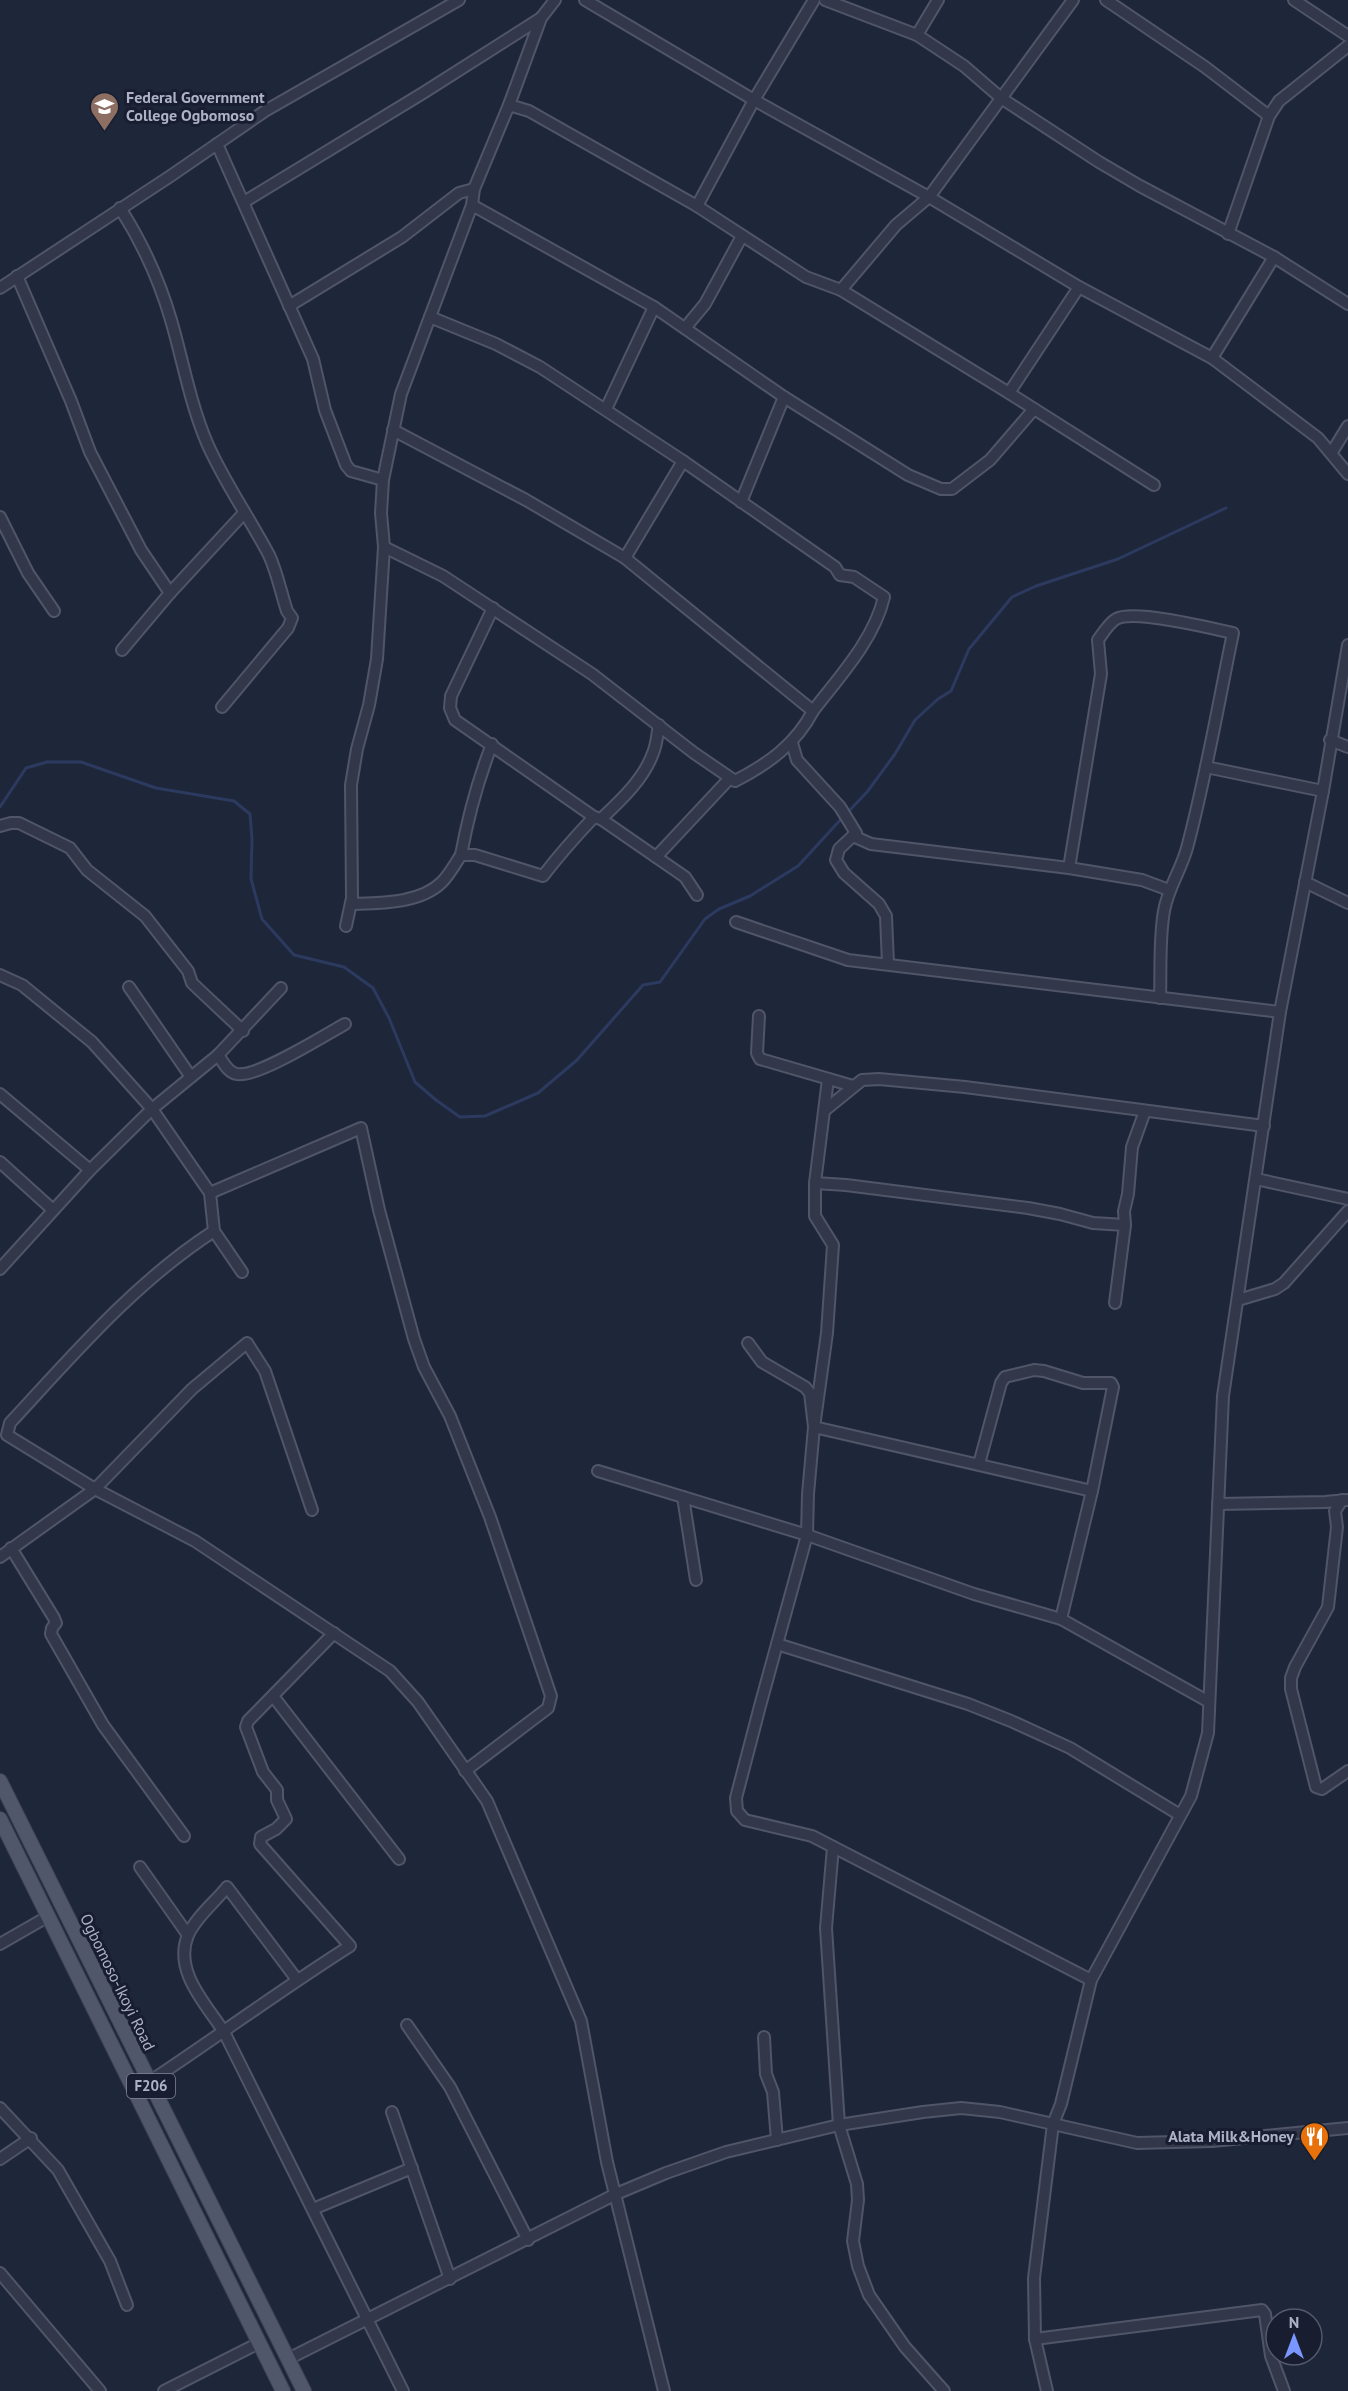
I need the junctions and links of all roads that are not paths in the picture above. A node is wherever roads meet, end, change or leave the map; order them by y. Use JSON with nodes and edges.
{"nodes":[{"id":1,"x":459,"y":0,"type":"edge"},
{"id":2,"x":555,"y":0,"type":"edge"},
{"id":3,"x":585,"y":0,"type":"edge"},
{"id":4,"x":814,"y":0,"type":"edge"},
{"id":5,"x":825,"y":0,"type":"edge"},
{"id":6,"x":938,"y":0,"type":"edge"},
{"id":7,"x":1073,"y":0,"type":"edge"},
{"id":8,"x":1106,"y":0,"type":"edge"},
{"id":9,"x":1294,"y":0,"type":"edge"},
{"id":10,"x":1120,"y":3,"type":"edge"},
{"id":11,"x":542,"y":18,"type":"junction"},
{"id":12,"x":917,"y":36,"type":"junction"},
{"id":13,"x":1348,"y":36,"type":"edge"},
{"id":14,"x":1348,"y":46,"type":"edge"},
{"id":15,"x":1001,"y":98,"type":"junction"},
{"id":16,"x":754,"y":100,"type":"junction"},
{"id":17,"x":509,"y":105,"type":"junction"},
{"id":18,"x":1269,"y":116,"type":"junction"},
{"id":19,"x":217,"y":144,"type":"junction"},
{"id":20,"x":474,"y":189,"type":"junction"},
{"id":21,"x":929,"y":197,"type":"junction"},
{"id":22,"x":244,"y":202,"type":"junction"},
{"id":23,"x":472,"y":205,"type":"junction"},
{"id":24,"x":697,"y":206,"type":"junction"},
{"id":25,"x":120,"y":208,"type":"junction"},
{"id":26,"x":1228,"y":234,"type":"junction"},
{"id":27,"x":742,"y":236,"type":"junction"},
{"id":28,"x":1274,"y":257,"type":"junction"},
{"id":29,"x":17,"y":276,"type":"junction"},
{"id":30,"x":1079,"y":287,"type":"junction"},
{"id":31,"x":0,"y":288,"type":"edge"},
{"id":32,"x":840,"y":290,"type":"junction"},
{"id":33,"x":1348,"y":304,"type":"edge"},
{"id":34,"x":289,"y":306,"type":"junction"},
{"id":35,"x":654,"y":307,"type":"junction"},
{"id":36,"x":430,"y":317,"type":"junction"},
{"id":37,"x":685,"y":328,"type":"junction"},
{"id":38,"x":1212,"y":358,"type":"junction"},
{"id":39,"x":1009,"y":393,"type":"junction"},
{"id":40,"x":784,"y":397,"type":"junction"},
{"id":41,"x":606,"y":409,"type":"junction"},
{"id":42,"x":1034,"y":409,"type":"junction"},
{"id":43,"x":1348,"y":426,"type":"edge"},
{"id":44,"x":393,"y":430,"type":"junction"},
{"id":45,"x":1332,"y":452,"type":"junction"},
{"id":46,"x":683,"y":461,"type":"junction"},
{"id":47,"x":1348,"y":474,"type":"edge"},
{"id":48,"x":383,"y":480,"type":"junction"},
{"id":49,"x":1154,"y":485,"type":"dead end"},
{"id":50,"x":741,"y":502,"type":"junction"},
{"id":51,"x":244,"y":513,"type":"junction"},
{"id":52,"x":0,"y":517,"type":"edge"},
{"id":53,"x":384,"y":547,"type":"junction"},
{"id":54,"x":625,"y":558,"type":"junction"},
{"id":55,"x":170,"y":593,"type":"junction"},
{"id":56,"x":493,"y":608,"type":"junction"},
{"id":57,"x":54,"y":611,"type":"dead end"},
{"id":58,"x":1348,"y":645,"type":"edge"},
{"id":59,"x":122,"y":650,"type":"dead end"},
{"id":60,"x":222,"y":707,"type":"dead end"},
{"id":61,"x":813,"y":711,"type":"junction"},
{"id":62,"x":659,"y":725,"type":"junction"},
{"id":63,"x":1330,"y":740,"type":"junction"},
{"id":64,"x":792,"y":742,"type":"junction"},
{"id":65,"x":492,"y":744,"type":"junction"},
{"id":66,"x":1348,"y":747,"type":"edge"},
{"id":67,"x":1206,"y":767,"type":"junction"},
{"id":68,"x":730,"y":778,"type":"junction"},
{"id":69,"x":1323,"y":790,"type":"junction"},
{"id":70,"x":598,"y":818,"type":"junction"},
{"id":71,"x":0,"y":826,"type":"edge"},
{"id":72,"x":853,"y":836,"type":"junction"},
{"id":73,"x":461,"y":855,"type":"junction"},
{"id":74,"x":656,"y":857,"type":"junction"},
{"id":75,"x":1069,"y":868,"type":"junction"},
{"id":76,"x":1305,"y":882,"type":"junction"},
{"id":77,"x":1169,"y":890,"type":"junction"},
{"id":78,"x":697,"y":895,"type":"dead end"},
{"id":79,"x":1348,"y":903,"type":"edge"},
{"id":80,"x":351,"y":904,"type":"junction"},
{"id":81,"x":736,"y":922,"type":"dead end"},
{"id":82,"x":346,"y":926,"type":"dead end"},
{"id":83,"x":888,"y":964,"type":"junction"},
{"id":84,"x":0,"y":975,"type":"edge"},
{"id":85,"x":129,"y":987,"type":"dead end"},
{"id":86,"x":281,"y":988,"type":"dead end"},
{"id":87,"x":1160,"y":998,"type":"junction"},
{"id":88,"x":1280,"y":1012,"type":"junction"},
{"id":89,"x":759,"y":1016,"type":"dead end"},
{"id":90,"x":345,"y":1024,"type":"dead end"},
{"id":91,"x":243,"y":1031,"type":"junction"},
{"id":92,"x":218,"y":1055,"type":"junction"},
{"id":93,"x":191,"y":1077,"type":"junction"},
{"id":94,"x":828,"y":1079,"type":"junction"},
{"id":95,"x":853,"y":1086,"type":"junction"},
{"id":96,"x":0,"y":1094,"type":"edge"},
{"id":97,"x":152,"y":1109,"type":"junction"},
{"id":98,"x":825,"y":1110,"type":"junction"},
{"id":99,"x":1145,"y":1111,"type":"junction"},
{"id":100,"x":1264,"y":1126,"type":"junction"},
{"id":101,"x":0,"y":1162,"type":"edge"},
{"id":102,"x":90,"y":1170,"type":"junction"},
{"id":103,"x":1256,"y":1179,"type":"junction"},
{"id":104,"x":815,"y":1184,"type":"junction"},
{"id":105,"x":210,"y":1193,"type":"junction"},
{"id":106,"x":1348,"y":1198,"type":"edge"},
{"id":107,"x":53,"y":1210,"type":"junction"},
{"id":108,"x":1348,"y":1211,"type":"edge"},
{"id":109,"x":1125,"y":1225,"type":"junction"},
{"id":110,"x":214,"y":1231,"type":"junction"},
{"id":111,"x":0,"y":1269,"type":"edge"},
{"id":112,"x":242,"y":1272,"type":"dead end"},
{"id":113,"x":1238,"y":1300,"type":"junction"},
{"id":114,"x":1115,"y":1303,"type":"dead end"},
{"id":115,"x":748,"y":1343,"type":"dead end"},
{"id":116,"x":814,"y":1427,"type":"junction"},
{"id":117,"x":3,"y":1434,"type":"edge"},
{"id":118,"x":980,"y":1464,"type":"junction"},
{"id":119,"x":598,"y":1471,"type":"dead end"},
{"id":120,"x":95,"y":1489,"type":"junction"},
{"id":121,"x":1092,"y":1491,"type":"junction"},
{"id":122,"x":683,"y":1497,"type":"junction"},
{"id":123,"x":1345,"y":1500,"type":"edge"},
{"id":124,"x":1325,"y":1502,"type":"junction"},
{"id":125,"x":1218,"y":1504,"type":"junction"},
{"id":126,"x":312,"y":1510,"type":"dead end"},
{"id":127,"x":1335,"y":1511,"type":"junction"},
{"id":128,"x":807,"y":1535,"type":"junction"},
{"id":129,"x":11,"y":1548,"type":"junction"},
{"id":130,"x":0,"y":1557,"type":"edge"},
{"id":131,"x":696,"y":1580,"type":"dead end"},
{"id":132,"x":1061,"y":1619,"type":"junction"},
{"id":133,"x":334,"y":1633,"type":"junction"},
{"id":134,"x":777,"y":1644,"type":"junction"},
{"id":135,"x":273,"y":1695,"type":"junction"},
{"id":136,"x":1209,"y":1702,"type":"junction"},
{"id":137,"x":465,"y":1771,"type":"junction"},
{"id":138,"x":1348,"y":1771,"type":"edge"},
{"id":139,"x":0,"y":1781,"type":"edge"},
{"id":140,"x":1180,"y":1815,"type":"junction"},
{"id":141,"x":0,"y":1819,"type":"edge"},
{"id":142,"x":184,"y":1836,"type":"dead end"},
{"id":143,"x":833,"y":1847,"type":"junction"},
{"id":144,"x":399,"y":1859,"type":"dead end"},
{"id":145,"x":140,"y":1867,"type":"dead end"},
{"id":146,"x":47,"y":1917,"type":"junction"},
{"id":147,"x":188,"y":1935,"type":"junction"},
{"id":148,"x":0,"y":1944,"type":"edge"},
{"id":149,"x":1091,"y":1980,"type":"junction"},
{"id":150,"x":295,"y":1981,"type":"junction"},
{"id":151,"x":407,"y":2025,"type":"dead end"},
{"id":152,"x":225,"y":2032,"type":"junction"},
{"id":153,"x":764,"y":2037,"type":"dead end"},
{"id":154,"x":149,"y":2082,"type":"junction"},
{"id":155,"x":0,"y":2108,"type":"edge"},
{"id":156,"x":392,"y":2112,"type":"dead end"},
{"id":157,"x":1053,"y":2124,"type":"junction"},
{"id":158,"x":839,"y":2125,"type":"junction"},
{"id":159,"x":1348,"y":2128,"type":"edge"},
{"id":160,"x":31,"y":2138,"type":"junction"},
{"id":161,"x":777,"y":2140,"type":"junction"},
{"id":162,"x":0,"y":2159,"type":"edge"},
{"id":163,"x":412,"y":2169,"type":"junction"},
{"id":164,"x":616,"y":2194,"type":"junction"},
{"id":165,"x":314,"y":2209,"type":"junction"},
{"id":166,"x":528,"y":2240,"type":"junction"},
{"id":167,"x":0,"y":2273,"type":"edge"},
{"id":168,"x":450,"y":2278,"type":"junction"},
{"id":169,"x":127,"y":2305,"type":"dead end"},
{"id":170,"x":369,"y":2318,"type":"junction"},
{"id":171,"x":1035,"y":2339,"type":"junction"},
{"id":172,"x":259,"y":2343,"type":"junction"},
{"id":173,"x":288,"y":2360,"type":"junction"},
{"id":174,"x":100,"y":2391,"type":"edge"},
{"id":175,"x":164,"y":2391,"type":"edge"},
{"id":176,"x":283,"y":2391,"type":"edge"},
{"id":177,"x":304,"y":2391,"type":"edge"},
{"id":178,"x":403,"y":2391,"type":"edge"},
{"id":179,"x":664,"y":2391,"type":"edge"},
{"id":180,"x":944,"y":2391,"type":"edge"},
{"id":181,"x":1047,"y":2391,"type":"edge"},
{"id":182,"x":1284,"y":2391,"type":"edge"}],
"edges":[{"from":1,"to":19,"type":"street"},
{"from":2,"to":11,"type":"street"},
{"from":3,"to":16,"type":"street"},
{"from":4,"to":16,"type":"street"},
{"from":5,"to":12,"type":"street"},
{"from":6,"to":12,"type":"street"},
{"from":7,"to":15,"type":"street"},
{"from":8,"to":10,"type":"street"},
{"from":9,"to":13,"type":"street"},
{"from":10,"to":18,"type":"street"},
{"from":11,"to":17,"type":"street"},
{"from":11,"to":22,"type":"street"},
{"from":12,"to":15,"type":"street"},
{"from":14,"to":18,"type":"street"},
{"from":15,"to":21,"type":"street"},
{"from":15,"to":26,"type":"street"},
{"from":16,"to":21,"type":"street"},
{"from":16,"to":24,"type":"street"},
{"from":17,"to":20,"type":"street"},
{"from":17,"to":24,"type":"street"},
{"from":18,"to":26,"type":"street"},
{"from":19,"to":22,"type":"street"},
{"from":19,"to":25,"type":"street"},
{"from":20,"to":23,"type":"street"},
{"from":20,"to":34,"type":"street"},
{"from":21,"to":30,"type":"street"},
{"from":21,"to":32,"type":"street"},
{"from":22,"to":34,"type":"street"},
{"from":23,"to":35,"type":"street"},
{"from":23,"to":36,"type":"street"},
{"from":24,"to":27,"type":"street"},
{"from":25,"to":29,"type":"street"},
{"from":25,"to":51,"type":"street"},
{"from":26,"to":28,"type":"street"},
{"from":27,"to":32,"type":"street"},
{"from":27,"to":37,"type":"street"},
{"from":28,"to":33,"type":"street"},
{"from":28,"to":38,"type":"street"},
{"from":29,"to":31,"type":"street"},
{"from":29,"to":55,"type":"street"},
{"from":30,"to":38,"type":"street"},
{"from":30,"to":39,"type":"street"},
{"from":32,"to":39,"type":"street"},
{"from":34,"to":48,"type":"street"},
{"from":35,"to":37,"type":"street"},
{"from":35,"to":41,"type":"street"},
{"from":36,"to":41,"type":"street"},
{"from":36,"to":44,"type":"street"},
{"from":37,"to":40,"type":"street"},
{"from":38,"to":45,"type":"street"},
{"from":39,"to":42,"type":"street"},
{"from":40,"to":42,"type":"street"},
{"from":40,"to":50,"type":"street"},
{"from":41,"to":46,"type":"street"},
{"from":42,"to":49,"type":"street"},
{"from":43,"to":45,"type":"street"},
{"from":44,"to":48,"type":"street"},
{"from":44,"to":54,"type":"street"},
{"from":45,"to":47,"type":"street"},
{"from":46,"to":50,"type":"street"},
{"from":46,"to":54,"type":"street"},
{"from":48,"to":53,"type":"street"},
{"from":50,"to":61,"type":"street"},
{"from":51,"to":55,"type":"street"},
{"from":51,"to":60,"type":"street"},
{"from":52,"to":57,"type":"street"},
{"from":53,"to":56,"type":"street"},
{"from":53,"to":80,"type":"street"},
{"from":54,"to":61,"type":"street"},
{"from":55,"to":59,"type":"street"},
{"from":56,"to":62,"type":"street"},
{"from":56,"to":65,"type":"street"},
{"from":58,"to":63,"type":"street"},
{"from":61,"to":64,"type":"street"},
{"from":62,"to":68,"type":"street"},
{"from":62,"to":70,"type":"street"},
{"from":63,"to":66,"type":"street"},
{"from":63,"to":69,"type":"street"},
{"from":64,"to":68,"type":"street"},
{"from":64,"to":72,"type":"street"},
{"from":65,"to":70,"type":"street"},
{"from":65,"to":73,"type":"street"},
{"from":67,"to":69,"type":"street"},
{"from":67,"to":75,"type":"street"},
{"from":67,"to":77,"type":"street"},
{"from":68,"to":74,"type":"street"},
{"from":69,"to":76,"type":"street"},
{"from":70,"to":73,"type":"street"},
{"from":70,"to":74,"type":"street"},
{"from":71,"to":91,"type":"street"},
{"from":72,"to":75,"type":"street"},
{"from":72,"to":83,"type":"street"},
{"from":73,"to":80,"type":"street"},
{"from":74,"to":78,"type":"street"},
{"from":75,"to":77,"type":"street"},
{"from":76,"to":79,"type":"street"},
{"from":76,"to":88,"type":"street"},
{"from":77,"to":87,"type":"street"},
{"from":80,"to":82,"type":"street"},
{"from":81,"to":83,"type":"street"},
{"from":83,"to":87,"type":"street"},
{"from":84,"to":97,"type":"street"},
{"from":85,"to":93,"type":"street"},
{"from":86,"to":91,"type":"street"},
{"from":87,"to":88,"type":"street"},
{"from":88,"to":100,"type":"street"},
{"from":89,"to":94,"type":"street"},
{"from":90,"to":92,"type":"street"},
{"from":91,"to":92,"type":"street"},
{"from":92,"to":93,"type":"street"},
{"from":93,"to":97,"type":"street"},
{"from":94,"to":95,"type":"street"},
{"from":94,"to":98,"type":"street"},
{"from":95,"to":98,"type":"street"},
{"from":95,"to":99,"type":"street"},
{"from":96,"to":102,"type":"street"},
{"from":97,"to":102,"type":"street"},
{"from":97,"to":105,"type":"street"},
{"from":98,"to":104,"type":"street"},
{"from":99,"to":100,"type":"street"},
{"from":99,"to":109,"type":"street"},
{"from":100,"to":103,"type":"street"},
{"from":101,"to":107,"type":"street"},
{"from":102,"to":107,"type":"street"},
{"from":103,"to":106,"type":"street"},
{"from":103,"to":113,"type":"street"},
{"from":104,"to":109,"type":"street"},
{"from":104,"to":116,"type":"street"},
{"from":105,"to":110,"type":"street"},
{"from":105,"to":137,"type":"street"},
{"from":107,"to":111,"type":"street"},
{"from":108,"to":113,"type":"street"},
{"from":109,"to":114,"type":"street"},
{"from":110,"to":112,"type":"street"},
{"from":110,"to":117,"type":"street"},
{"from":113,"to":125,"type":"street"},
{"from":115,"to":116,"type":"street"},
{"from":116,"to":118,"type":"street"},
{"from":116,"to":128,"type":"street"},
{"from":117,"to":120,"type":"street"},
{"from":118,"to":121,"type":"street"},
{"from":118,"to":121,"type":"street"},
{"from":119,"to":122,"type":"street"},
{"from":120,"to":126,"type":"street"},
{"from":120,"to":129,"type":"street"},
{"from":120,"to":133,"type":"street"},
{"from":121,"to":132,"type":"street"},
{"from":122,"to":128,"type":"street"},
{"from":122,"to":131,"type":"street"},
{"from":123,"to":124,"type":"street"},
{"from":123,"to":127,"type":"street"},
{"from":124,"to":125,"type":"street"},
{"from":124,"to":127,"type":"street"},
{"from":125,"to":136,"type":"street"},
{"from":127,"to":138,"type":"street"},
{"from":128,"to":132,"type":"street"},
{"from":128,"to":134,"type":"street"},
{"from":129,"to":130,"type":"street"},
{"from":129,"to":142,"type":"street"},
{"from":132,"to":136,"type":"street"},
{"from":133,"to":135,"type":"street"},
{"from":133,"to":137,"type":"street"},
{"from":134,"to":140,"type":"street"},
{"from":134,"to":143,"type":"street"},
{"from":135,"to":144,"type":"street"},
{"from":135,"to":150,"type":"street"},
{"from":136,"to":140,"type":"street"},
{"from":137,"to":164,"type":"street"},
{"from":139,"to":154,"type":"main road","name":"Ogbomoso-Ikoyi Road","number":"F206"},
{"from":140,"to":149,"type":"street"},
{"from":141,"to":146,"type":"main road","name":"Ogbomoso-Ikoyi Road","number":"F206"},
{"from":143,"to":149,"type":"street"},
{"from":143,"to":158,"type":"street"},
{"from":145,"to":147,"type":"street"},
{"from":146,"to":148,"type":"street"},
{"from":146,"to":172,"type":"main road","name":"Ogbomoso-Ikoyi Road","number":"F206"},
{"from":147,"to":150,"type":"street"},
{"from":147,"to":152,"type":"street"},
{"from":149,"to":157,"type":"street"},
{"from":150,"to":152,"type":"street"},
{"from":151,"to":166,"type":"street"},
{"from":152,"to":154,"type":"street"},
{"from":152,"to":165,"type":"street"},
{"from":153,"to":161,"type":"street"},
{"from":154,"to":173,"type":"main road","name":"Ogbomoso-Ikoyi Road","number":"F206"},
{"from":155,"to":160,"type":"street"},
{"from":156,"to":163,"type":"street"},
{"from":157,"to":158,"type":"street"},
{"from":157,"to":159,"type":"street"},
{"from":157,"to":171,"type":"street"},
{"from":158,"to":161,"type":"street"},
{"from":158,"to":180,"type":"street"},
{"from":160,"to":162,"type":"street"},
{"from":160,"to":169,"type":"street"},
{"from":161,"to":164,"type":"street"},
{"from":163,"to":165,"type":"street"},
{"from":163,"to":168,"type":"street"},
{"from":164,"to":166,"type":"street"},
{"from":164,"to":179,"type":"street"},
{"from":165,"to":170,"type":"street"},
{"from":166,"to":168,"type":"street"},
{"from":167,"to":174,"type":"street"},
{"from":168,"to":170,"type":"street"},
{"from":170,"to":173,"type":"street"},
{"from":170,"to":178,"type":"street"},
{"from":171,"to":181,"type":"street"},
{"from":171,"to":182,"type":"street"},
{"from":172,"to":175,"type":"street"},
{"from":172,"to":176,"type":"main road","name":"Ogbomoso-Ikoyi Road","number":"F206"},
{"from":173,"to":177,"type":"main road","name":"Ogbomoso-Ikoyi Road","number":"F206"}]}
